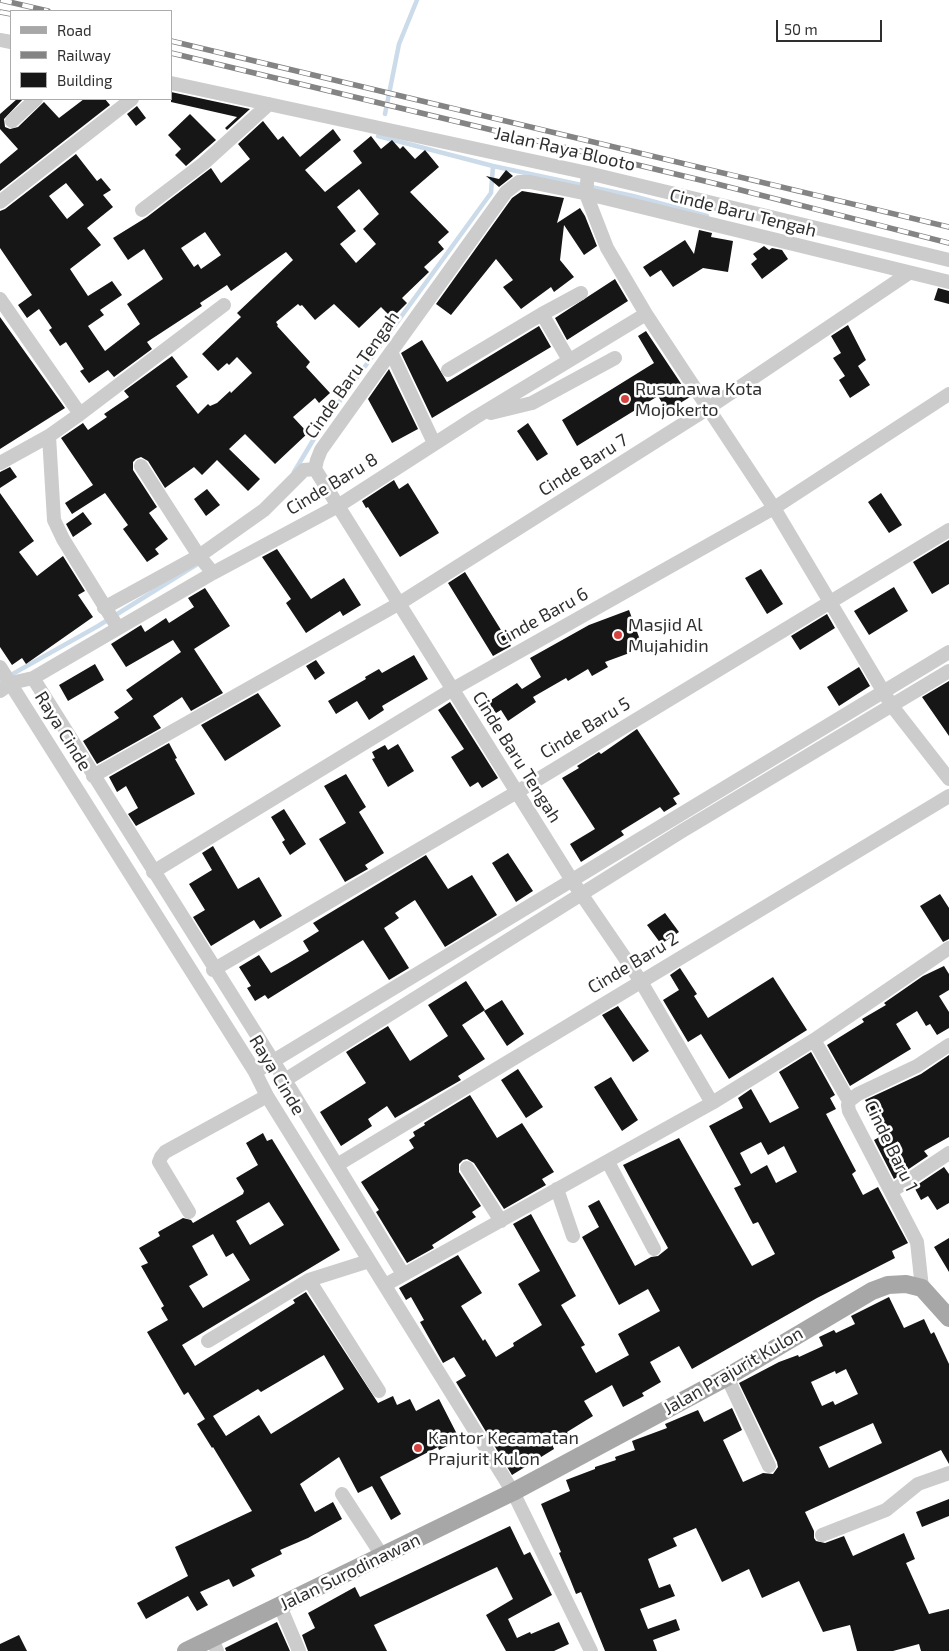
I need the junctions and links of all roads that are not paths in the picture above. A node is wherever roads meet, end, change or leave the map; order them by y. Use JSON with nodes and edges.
{"nodes":[{"id":1,"x":172,"y":83,"type":"edge"},
{"id":2,"x":35,"y":100,"type":"edge"},
{"id":3,"x":131,"y":100,"type":"edge"},
{"id":4,"x":269,"y":104,"type":"junction"},
{"id":5,"x":12,"y":121,"type":"dead end"},
{"id":6,"x":587,"y":186,"type":"junction"},
{"id":7,"x":0,"y":202,"type":"edge"},
{"id":8,"x":142,"y":210,"type":"dead end"},
{"id":9,"x":949,"y":260,"type":"edge"},
{"id":10,"x":909,"y":273,"type":"junction"},
{"id":11,"x":949,"y":282,"type":"edge"},
{"id":12,"x":581,"y":293,"type":"dead end"},
{"id":13,"x":0,"y":299,"type":"edge"},
{"id":14,"x":224,"y":305,"type":"dead end"},
{"id":15,"x":542,"y":314,"type":"junction"},
{"id":16,"x":646,"y":314,"type":"junction"},
{"id":17,"x":391,"y":352,"type":"junction"},
{"id":18,"x":615,"y":358,"type":"dead end"},
{"id":19,"x":569,"y":360,"type":"junction"},
{"id":20,"x":448,"y":370,"type":"dead end"},
{"id":21,"x":949,"y":394,"type":"edge"},
{"id":22,"x":710,"y":407,"type":"junction"},
{"id":23,"x":80,"y":414,"type":"junction"},
{"id":24,"x":476,"y":417,"type":"junction"},
{"id":25,"x":49,"y":436,"type":"junction"},
{"id":26,"x":434,"y":443,"type":"junction"},
{"id":27,"x":0,"y":463,"type":"edge"},
{"id":28,"x":141,"y":466,"type":"dead end"},
{"id":29,"x":315,"y":469,"type":"junction"},
{"id":30,"x":338,"y":506,"type":"junction"},
{"id":31,"x":774,"y":508,"type":"junction"},
{"id":32,"x":949,"y":530,"type":"edge"},
{"id":33,"x":205,"y":564,"type":"junction"},
{"id":34,"x":830,"y":601,"type":"junction"},
{"id":35,"x":400,"y":603,"type":"junction"},
{"id":36,"x":111,"y":618,"type":"junction"},
{"id":37,"x":949,"y":652,"type":"edge"},
{"id":38,"x":949,"y":672,"type":"edge"},
{"id":39,"x":12,"y":679,"type":"edge"},
{"id":40,"x":453,"y":689,"type":"junction"},
{"id":41,"x":884,"y":693,"type":"junction"},
{"id":42,"x":892,"y":706,"type":"junction"},
{"id":43,"x":93,"y":776,"type":"junction"},
{"id":44,"x":949,"y":779,"type":"edge"},
{"id":45,"x":517,"y":792,"type":"junction"},
{"id":46,"x":949,"y":796,"type":"edge"},
{"id":47,"x":152,"y":872,"type":"junction"},
{"id":48,"x":573,"y":882,"type":"junction"},
{"id":49,"x":582,"y":895,"type":"junction"},
{"id":50,"x":949,"y":948,"type":"edge"},
{"id":51,"x":213,"y":970,"type":"junction"},
{"id":52,"x":640,"y":980,"type":"junction"},
{"id":53,"x":814,"y":1040,"type":"junction"},
{"id":54,"x":949,"y":1045,"type":"edge"},
{"id":55,"x":264,"y":1066,"type":"junction"},
{"id":56,"x":284,"y":1080,"type":"junction"},
{"id":57,"x":267,"y":1096,"type":"junction"},
{"id":58,"x":849,"y":1101,"type":"junction"},
{"id":59,"x":712,"y":1103,"type":"junction"},
{"id":60,"x":949,"y":1153,"type":"edge"},
{"id":61,"x":608,"y":1162,"type":"junction"},
{"id":62,"x":337,"y":1165,"type":"junction"},
{"id":63,"x":467,"y":1168,"type":"dead end"},
{"id":64,"x":557,"y":1189,"type":"junction"},
{"id":65,"x":892,"y":1191,"type":"junction"},
{"id":66,"x":189,"y":1212,"type":"dead end"},
{"id":67,"x":501,"y":1221,"type":"junction"},
{"id":68,"x":573,"y":1236,"type":"dead end"},
{"id":69,"x":654,"y":1249,"type":"dead end"},
{"id":70,"x":369,"y":1261,"type":"junction"},
{"id":71,"x":403,"y":1274,"type":"junction"},
{"id":72,"x":309,"y":1280,"type":"junction"},
{"id":73,"x":385,"y":1285,"type":"junction"},
{"id":74,"x":922,"y":1288,"type":"junction"},
{"id":75,"x":949,"y":1318,"type":"edge"},
{"id":76,"x":208,"y":1341,"type":"dead end"},
{"id":77,"x":727,"y":1377,"type":"junction"},
{"id":78,"x":379,"y":1391,"type":"dead end"},
{"id":79,"x":769,"y":1466,"type":"dead end"},
{"id":80,"x":949,"y":1473,"type":"edge"},
{"id":81,"x":512,"y":1492,"type":"junction"},
{"id":82,"x":342,"y":1494,"type":"dead end"},
{"id":83,"x":822,"y":1535,"type":"dead end"},
{"id":84,"x":383,"y":1557,"type":"junction"},
{"id":85,"x":280,"y":1606,"type":"junction"},
{"id":86,"x":214,"y":1645,"type":"edge"},
{"id":87,"x":186,"y":1651,"type":"edge"},
{"id":88,"x":299,"y":1651,"type":"edge"},
{"id":89,"x":592,"y":1651,"type":"edge"}],
"edges":[{"from":1,"to":4,"type":"street","name":"Jalan Raya Blooto"},
{"from":2,"to":5,"type":"street"},
{"from":3,"to":7,"type":"street"},
{"from":4,"to":6,"type":"street","name":"Jalan Raya Blooto"},
{"from":4,"to":8,"type":"street"},
{"from":6,"to":9,"type":"street","name":"Jalan Raya Blooto"},
{"from":6,"to":10,"type":"street","name":"Cinde Baru Tengah"},
{"from":6,"to":16,"type":"street"},
{"from":6,"to":17,"type":"street","name":"Cinde Baru Tengah"},
{"from":10,"to":11,"type":"street","name":"Cinde Baru Tengah"},
{"from":10,"to":22,"type":"street","name":"Cinde Baru 7"},
{"from":12,"to":15,"type":"street"},
{"from":13,"to":23,"type":"street"},
{"from":14,"to":23,"type":"street"},
{"from":15,"to":19,"type":"street"},
{"from":15,"to":20,"type":"street"},
{"from":16,"to":19,"type":"street","name":"Cinde Baru 8"},
{"from":16,"to":22,"type":"street"},
{"from":17,"to":26,"type":"street"},
{"from":17,"to":29,"type":"street","name":"Cinde Baru Tengah"},
{"from":18,"to":24,"type":"street"},
{"from":19,"to":24,"type":"street","name":"Cinde Baru 8"},
{"from":21,"to":31,"type":"street","name":"Cinde Baru 6"},
{"from":22,"to":31,"type":"street"},
{"from":22,"to":35,"type":"street","name":"Cinde Baru 7"},
{"from":23,"to":25,"type":"street"},
{"from":24,"to":26,"type":"street","name":"Cinde Baru 8"},
{"from":25,"to":27,"type":"street"},
{"from":25,"to":36,"type":"street"},
{"from":26,"to":30,"type":"street","name":"Cinde Baru 8"},
{"from":28,"to":33,"type":"street"},
{"from":29,"to":30,"type":"street","name":"Cinde Baru Tengah"},
{"from":29,"to":33,"type":"street"},
{"from":30,"to":33,"type":"street","name":"Cinde Baru 8"},
{"from":30,"to":35,"type":"street","name":"Cinde Baru Tengah"},
{"from":31,"to":34,"type":"street"},
{"from":31,"to":40,"type":"street","name":"Cinde Baru 6"},
{"from":32,"to":34,"type":"street","name":"Cinde Baru 5"},
{"from":33,"to":36,"type":"street","name":"Cinde Baru 8"},
{"from":33,"to":36,"type":"street"},
{"from":34,"to":41,"type":"street"},
{"from":34,"to":45,"type":"street","name":"Cinde Baru 5"},
{"from":35,"to":40,"type":"street","name":"Cinde Baru Tengah"},
{"from":35,"to":43,"type":"street","name":"Cinde Baru 7"},
{"from":36,"to":39,"type":"street","name":"Cinde Baru 8"},
{"from":37,"to":41,"type":"street"},
{"from":38,"to":42,"type":"street"},
{"from":39,"to":43,"type":"street","name":"Raya Cinde"},
{"from":39,"to":55,"type":"street","name":"Raya Cinde"},
{"from":40,"to":45,"type":"street","name":"Cinde Baru Tengah"},
{"from":40,"to":47,"type":"street","name":"Cinde Baru 6"},
{"from":41,"to":42,"type":"street"},
{"from":41,"to":48,"type":"street"},
{"from":42,"to":44,"type":"street"},
{"from":42,"to":49,"type":"street"},
{"from":43,"to":47,"type":"street","name":"Raya Cinde"},
{"from":45,"to":48,"type":"street","name":"Cinde Baru Tengah"},
{"from":45,"to":51,"type":"street","name":"Cinde Baru 5"},
{"from":46,"to":52,"type":"street","name":"Cinde Baru 2"},
{"from":47,"to":51,"type":"street","name":"Raya Cinde"},
{"from":48,"to":49,"type":"street","name":"Cinde Baru Tengah"},
{"from":48,"to":55,"type":"street"},
{"from":49,"to":52,"type":"street","name":"Cinde Baru Tengah"},
{"from":49,"to":56,"type":"street"},
{"from":50,"to":53,"type":"street"},
{"from":51,"to":55,"type":"street","name":"Raya Cinde"},
{"from":52,"to":59,"type":"street","name":"Cinde Baru Tengah"},
{"from":52,"to":62,"type":"street","name":"Cinde Baru 2"},
{"from":53,"to":58,"type":"street"},
{"from":53,"to":59,"type":"street"},
{"from":54,"to":58,"type":"street","name":"Cinde Baru 1"},
{"from":55,"to":56,"type":"street","name":"Raya Cinde"},
{"from":55,"to":57,"type":"street","name":"Raya Cinde"},
{"from":56,"to":62,"type":"street","name":"Raya Cinde"},
{"from":57,"to":66,"type":"street"},
{"from":57,"to":70,"type":"street","name":"Raya Cinde"},
{"from":58,"to":65,"type":"street","name":"Cinde Baru 1"},
{"from":59,"to":61,"type":"street"},
{"from":60,"to":65,"type":"street"},
{"from":61,"to":64,"type":"street"},
{"from":61,"to":69,"type":"street"},
{"from":62,"to":71,"type":"street","name":"Raya Cinde"},
{"from":63,"to":67,"type":"street"},
{"from":64,"to":67,"type":"street"},
{"from":64,"to":68,"type":"street"},
{"from":65,"to":74,"type":"street","name":"Cinde Baru 1"},
{"from":67,"to":71,"type":"street"},
{"from":70,"to":72,"type":"street"},
{"from":70,"to":73,"type":"street","name":"Raya Cinde"},
{"from":71,"to":73,"type":"street"},
{"from":72,"to":76,"type":"street"},
{"from":72,"to":78,"type":"street"},
{"from":73,"to":81,"type":"street","name":"Raya Cinde"},
{"from":74,"to":75,"type":"main road"},
{"from":74,"to":77,"type":"main road","name":"Jalan Prajurit Kulon"},
{"from":77,"to":79,"type":"street"},
{"from":77,"to":81,"type":"main road","name":"Jalan Prajurit Kulon"},
{"from":80,"to":83,"type":"street"},
{"from":81,"to":84,"type":"main road","name":"Jalan Surodinawan"},
{"from":81,"to":89,"type":"street","name":"Raya Cinde"},
{"from":82,"to":84,"type":"street"},
{"from":84,"to":85,"type":"main road","name":"Jalan Surodinawan"},
{"from":85,"to":86,"type":"main road","name":"Jalan Surodinawan"},
{"from":85,"to":88,"type":"street"},
{"from":86,"to":87,"type":"main road","name":"Jalan Surodinawan"}]}
